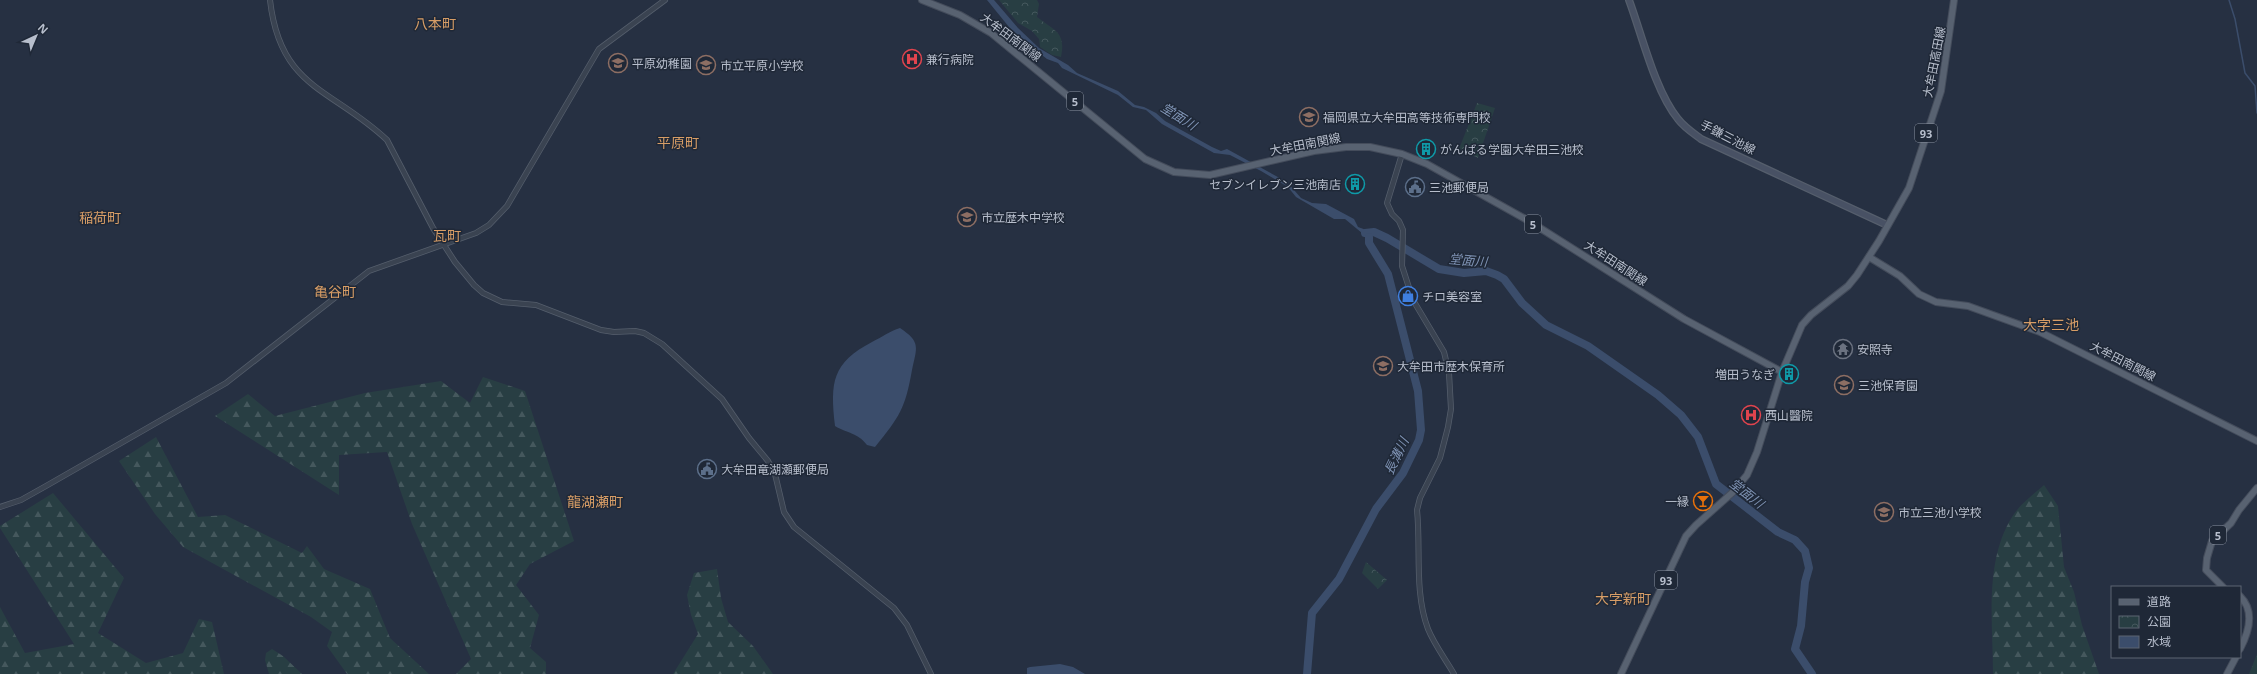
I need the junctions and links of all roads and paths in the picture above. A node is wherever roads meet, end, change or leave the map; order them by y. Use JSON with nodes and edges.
{"nodes":[{"id":1,"x":270,"y":0,"type":"edge"},
{"id":2,"x":665,"y":0,"type":"edge"},
{"id":3,"x":922,"y":0,"type":"edge"},
{"id":4,"x":1629,"y":0,"type":"edge"},
{"id":5,"x":1954,"y":0,"type":"edge"},
{"id":6,"x":1402,"y":154,"type":"junction"},
{"id":7,"x":1888,"y":225,"type":"junction"},
{"id":8,"x":443,"y":245,"type":"junction"},
{"id":9,"x":1869,"y":257,"type":"junction"},
{"id":10,"x":1782,"y":372,"type":"junction"},
{"id":11,"x":2257,"y":440,"type":"edge"},
{"id":12,"x":2257,"y":488,"type":"edge"},
{"id":13,"x":0,"y":507,"type":"edge"},
{"id":14,"x":2222,"y":586,"type":"edge"},
{"id":15,"x":2241,"y":597,"type":"edge"},
{"id":16,"x":2241,"y":647,"type":"edge"},
{"id":17,"x":2235,"y":658,"type":"edge"},
{"id":18,"x":930,"y":674,"type":"edge"},
{"id":19,"x":1454,"y":674,"type":"edge"},
{"id":20,"x":1622,"y":674,"type":"edge"},
{"id":21,"x":2227,"y":674,"type":"edge"}],
"edges":[{"from":1,"to":8,"type":"street"},
{"from":2,"to":8,"type":"street"},
{"from":3,"to":6,"type":"main road","name":"大牟田南関線","number":"5"},
{"from":4,"to":7,"type":"main road","name":"手鎌三池線"},
{"from":5,"to":7,"type":"main road","name":"大牟田高田線","number":"93"},
{"from":6,"to":10,"type":"main road","name":"大牟田南関線","number":"5"},
{"from":6,"to":19,"type":"street"},
{"from":7,"to":9,"type":"main road","name":"大牟田高田線","number":"93"},
{"from":8,"to":13,"type":"street"},
{"from":8,"to":18,"type":"street"},
{"from":9,"to":10,"type":"main road"},
{"from":9,"to":11,"type":"main road","name":"大牟田南関線"},
{"from":10,"to":20,"type":"main road","number":"93"},
{"from":12,"to":14,"type":"main road","number":"5"},
{"from":15,"to":16,"type":"main road"},
{"from":17,"to":21,"type":"main road"}]}
